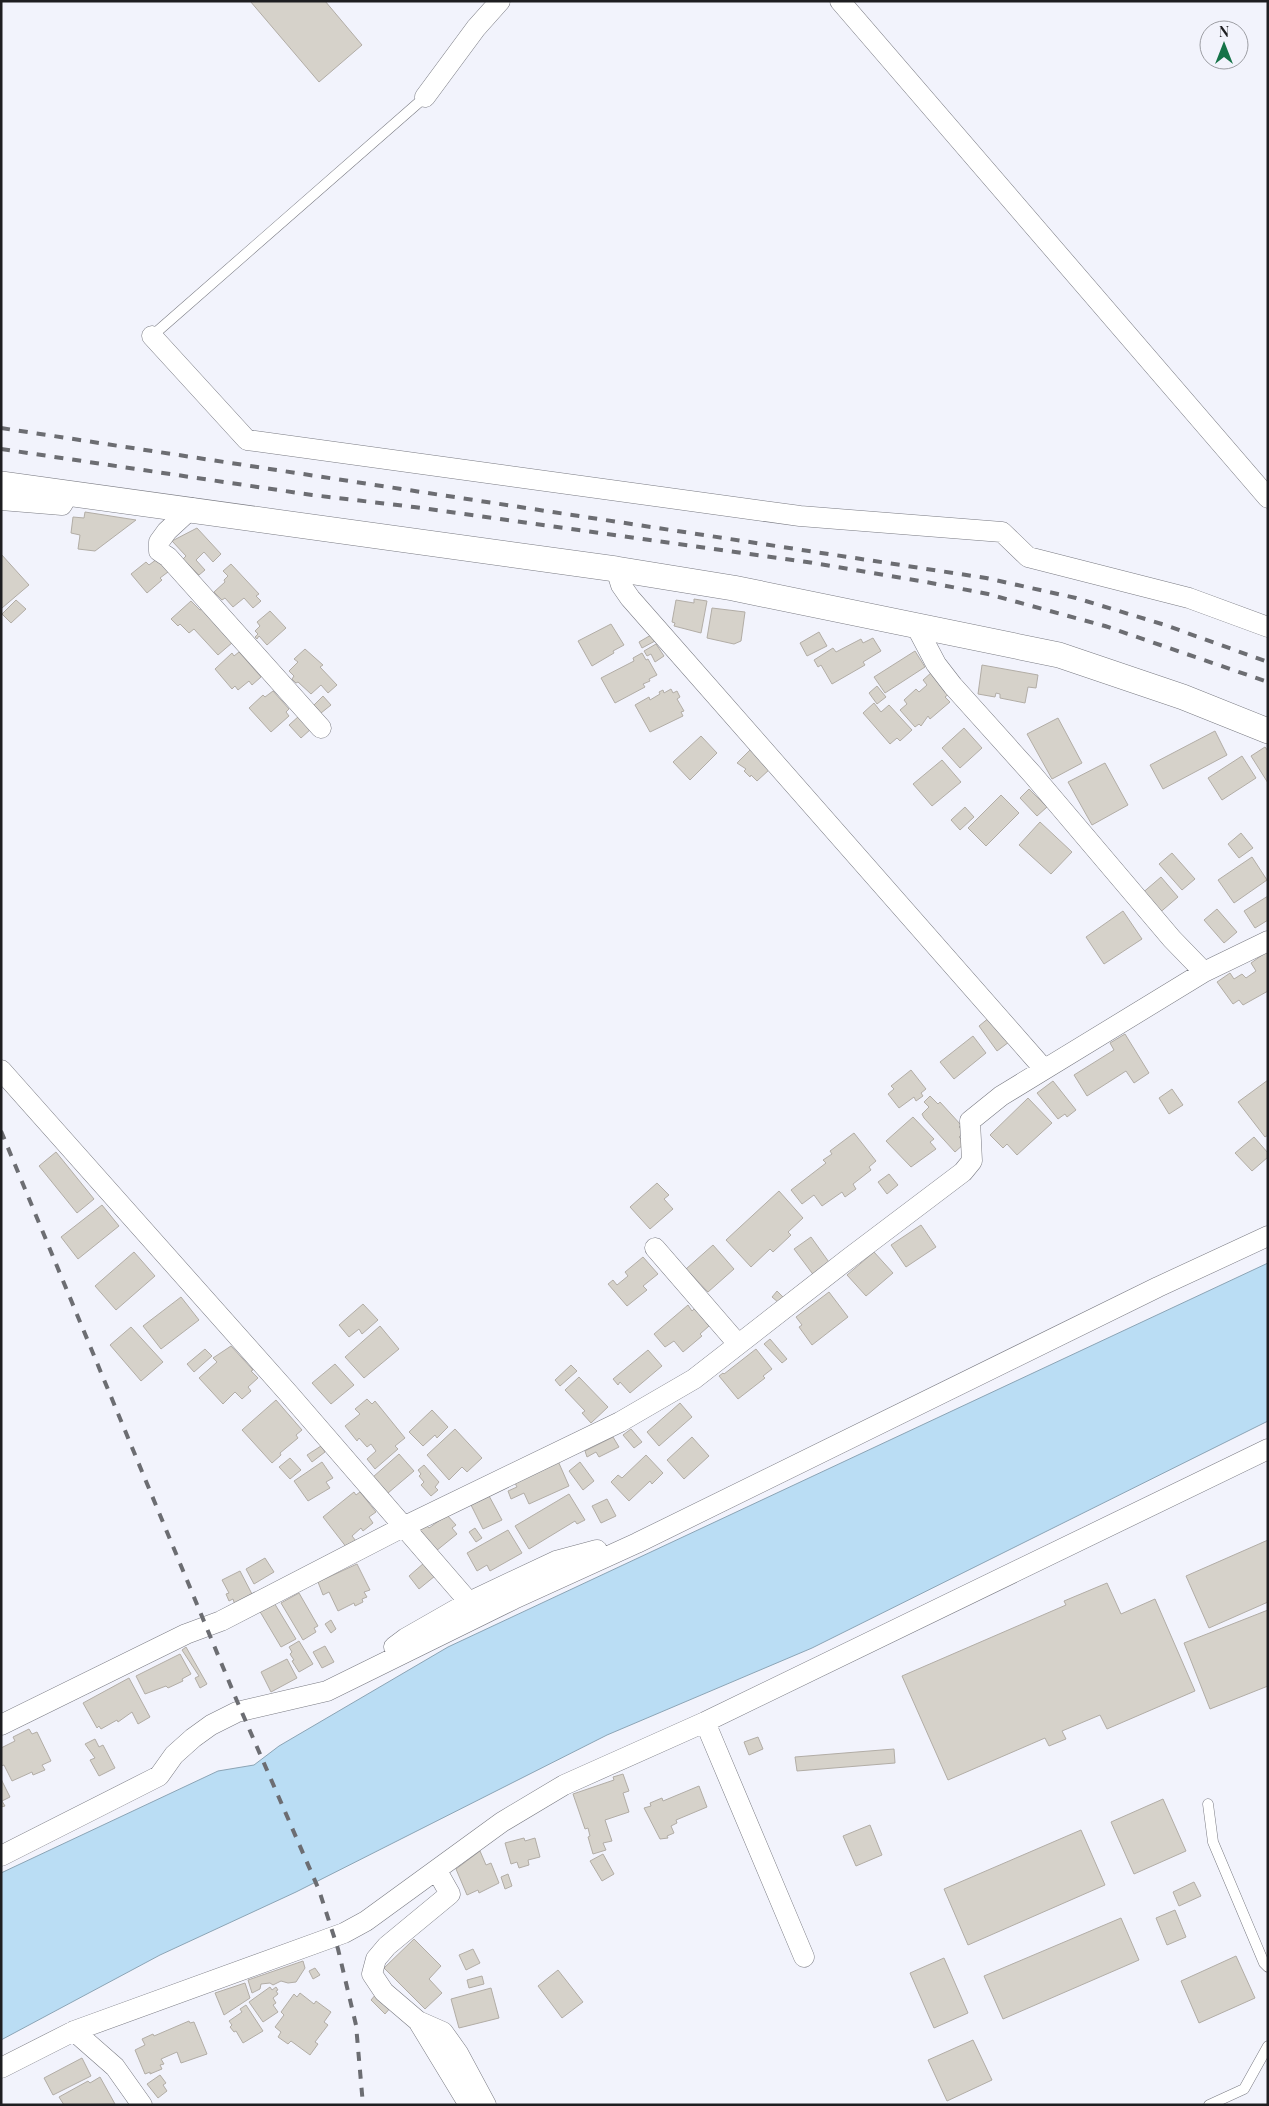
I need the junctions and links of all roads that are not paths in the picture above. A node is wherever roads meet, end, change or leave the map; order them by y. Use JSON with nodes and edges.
{"nodes":[{"id":1,"x":500,"y":1,"type":"edge"},
{"id":2,"x":840,"y":1,"type":"edge"},
{"id":3,"x":425,"y":97,"type":"joint"},
{"id":4,"x":152,"y":336,"type":"joint"},
{"id":5,"x":1,"y":484,"type":"edge"},
{"id":6,"x":70,"y":493,"type":"junction"},
{"id":7,"x":1268,"y":498,"type":"edge"},
{"id":8,"x":1,"y":500,"type":"edge"},
{"id":9,"x":192,"y":508,"type":"junction"},
{"id":10,"x":616,"y":568,"type":"junction"},
{"id":11,"x":916,"y":626,"type":"junction"},
{"id":12,"x":1268,"y":627,"type":"edge"},
{"id":13,"x":321,"y":728,"type":"dead end"},
{"id":14,"x":1268,"y":731,"type":"edge"},
{"id":15,"x":1268,"y":941,"type":"edge"},
{"id":16,"x":1204,"y":972,"type":"junction"},
{"id":17,"x":1044,"y":1069,"type":"junction"},
{"id":18,"x":1,"y":1070,"type":"edge"},
{"id":19,"x":1268,"y":1236,"type":"edge"},
{"id":20,"x":655,"y":1248,"type":"dead end"},
{"id":21,"x":738,"y":1344,"type":"junction"},
{"id":22,"x":1268,"y":1449,"type":"edge"},
{"id":23,"x":403,"y":1527,"type":"junction"},
{"id":24,"x":637,"y":1543,"type":"junction"},
{"id":25,"x":469,"y":1602,"type":"junction"},
{"id":26,"x":387,"y":1662,"type":"junction"},
{"id":27,"x":705,"y":1722,"type":"junction"},
{"id":28,"x":1,"y":1725,"type":"edge"},
{"id":29,"x":1208,"y":1804,"type":"dead end"},
{"id":30,"x":1,"y":1856,"type":"edge"},
{"id":31,"x":437,"y":1871,"type":"junction"},
{"id":32,"x":804,"y":1957,"type":"dead end"},
{"id":33,"x":1268,"y":1967,"type":"edge"},
{"id":34,"x":418,"y":2021,"type":"junction"},
{"id":35,"x":74,"y":2032,"type":"junction"},
{"id":36,"x":1268,"y":2046,"type":"edge"},
{"id":37,"x":1,"y":2068,"type":"edge"},
{"id":38,"x":142,"y":2105,"type":"edge"},
{"id":39,"x":469,"y":2105,"type":"edge"},
{"id":40,"x":486,"y":2105,"type":"edge"},
{"id":41,"x":1209,"y":2105,"type":"edge"}],
"edges":[{"from":1,"to":3,"type":"street"},
{"from":2,"to":7,"type":"street"},
{"from":3,"to":4,"type":"lane"},
{"from":4,"to":12,"type":"street"},
{"from":5,"to":6,"type":"street"},
{"from":6,"to":8,"type":"street"},
{"from":6,"to":9,"type":"street"},
{"from":9,"to":10,"type":"street"},
{"from":9,"to":13,"type":"street"},
{"from":10,"to":11,"type":"street"},
{"from":10,"to":17,"type":"street"},
{"from":11,"to":14,"type":"street"},
{"from":11,"to":16,"type":"street"},
{"from":15,"to":16,"type":"street"},
{"from":16,"to":17,"type":"street"},
{"from":17,"to":21,"type":"street"},
{"from":18,"to":23,"type":"street"},
{"from":19,"to":24,"type":"street"},
{"from":20,"to":21,"type":"street"},
{"from":21,"to":23,"type":"street"},
{"from":22,"to":27,"type":"street"},
{"from":23,"to":25,"type":"street"},
{"from":23,"to":28,"type":"street"},
{"from":24,"to":25,"type":"street"},
{"from":24,"to":26,"type":"street"},
{"from":25,"to":26,"type":"street"},
{"from":26,"to":30,"type":"street"},
{"from":27,"to":31,"type":"street"},
{"from":27,"to":32,"type":"street"},
{"from":29,"to":33,"type":"lane"},
{"from":31,"to":34,"type":"street"},
{"from":31,"to":35,"type":"street"},
{"from":34,"to":39,"type":"street"},
{"from":34,"to":40,"type":"street"},
{"from":35,"to":37,"type":"street"},
{"from":35,"to":38,"type":"street"},
{"from":36,"to":41,"type":"lane"}]}
